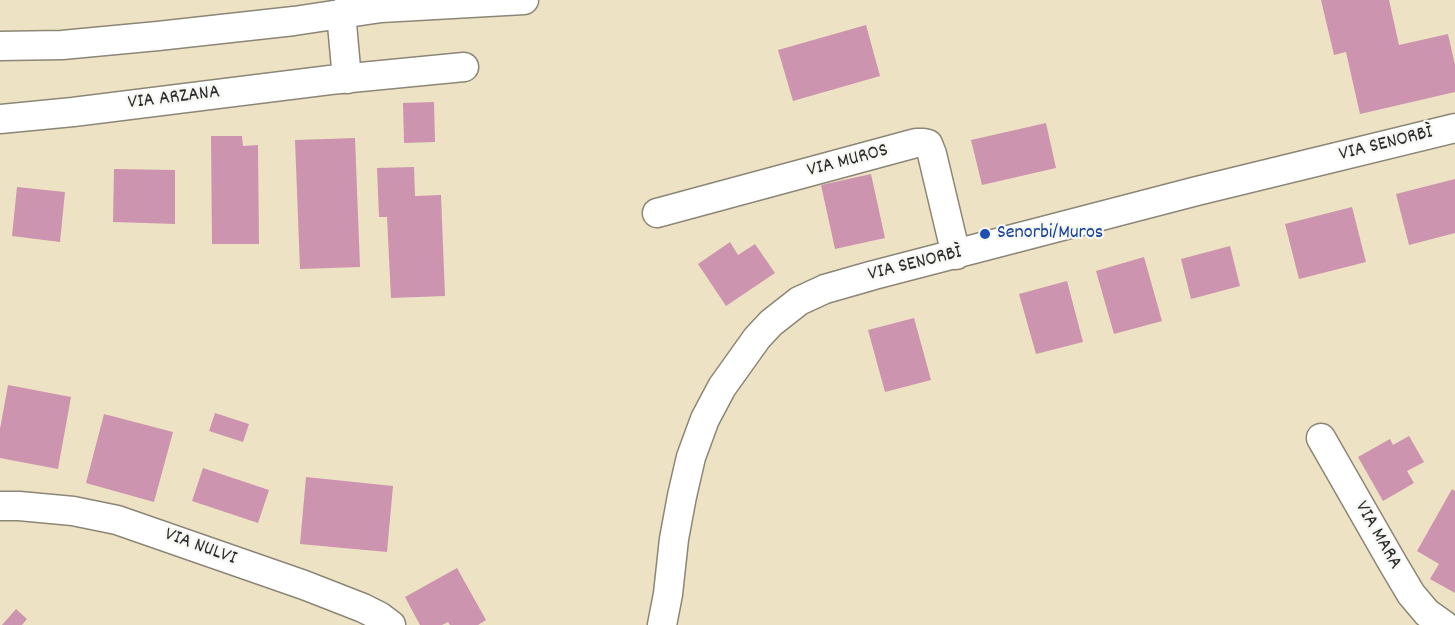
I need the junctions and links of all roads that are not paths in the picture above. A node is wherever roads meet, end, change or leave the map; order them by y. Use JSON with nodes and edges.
{"nodes":[{"id":1,"x":524,"y":0,"type":"edge"},
{"id":2,"x":341,"y":21,"type":"junction"},
{"id":3,"x":0,"y":46,"type":"edge"},
{"id":4,"x":465,"y":67,"type":"dead end"},
{"id":5,"x":346,"y":68,"type":"junction"},
{"id":6,"x":0,"y":119,"type":"edge"},
{"id":7,"x":1455,"y":128,"type":"edge"},
{"id":8,"x":657,"y":213,"type":"dead end"},
{"id":9,"x":956,"y":255,"type":"junction"},
{"id":10,"x":1321,"y":438,"type":"dead end"},
{"id":11,"x":0,"y":506,"type":"edge"},
{"id":12,"x":391,"y":625,"type":"edge"},
{"id":13,"x":662,"y":625,"type":"edge"},
{"id":14,"x":1444,"y":625,"type":"edge"}],
"edges":[{"from":1,"to":2,"type":"street"},
{"from":2,"to":3,"type":"street"},
{"from":2,"to":5,"type":"street"},
{"from":4,"to":5,"type":"street","name":"VIA ARZANA"},
{"from":5,"to":6,"type":"street","name":"VIA ARZANA"},
{"from":7,"to":9,"type":"street","name":"VIA SENORBÌ"},
{"from":8,"to":9,"type":"street","name":"VIA MUROS"},
{"from":9,"to":13,"type":"street","name":"VIA SENORBÌ"},
{"from":10,"to":14,"type":"street","name":"VIA MARA"},
{"from":11,"to":12,"type":"street","name":"VIA NULVI"}]}
